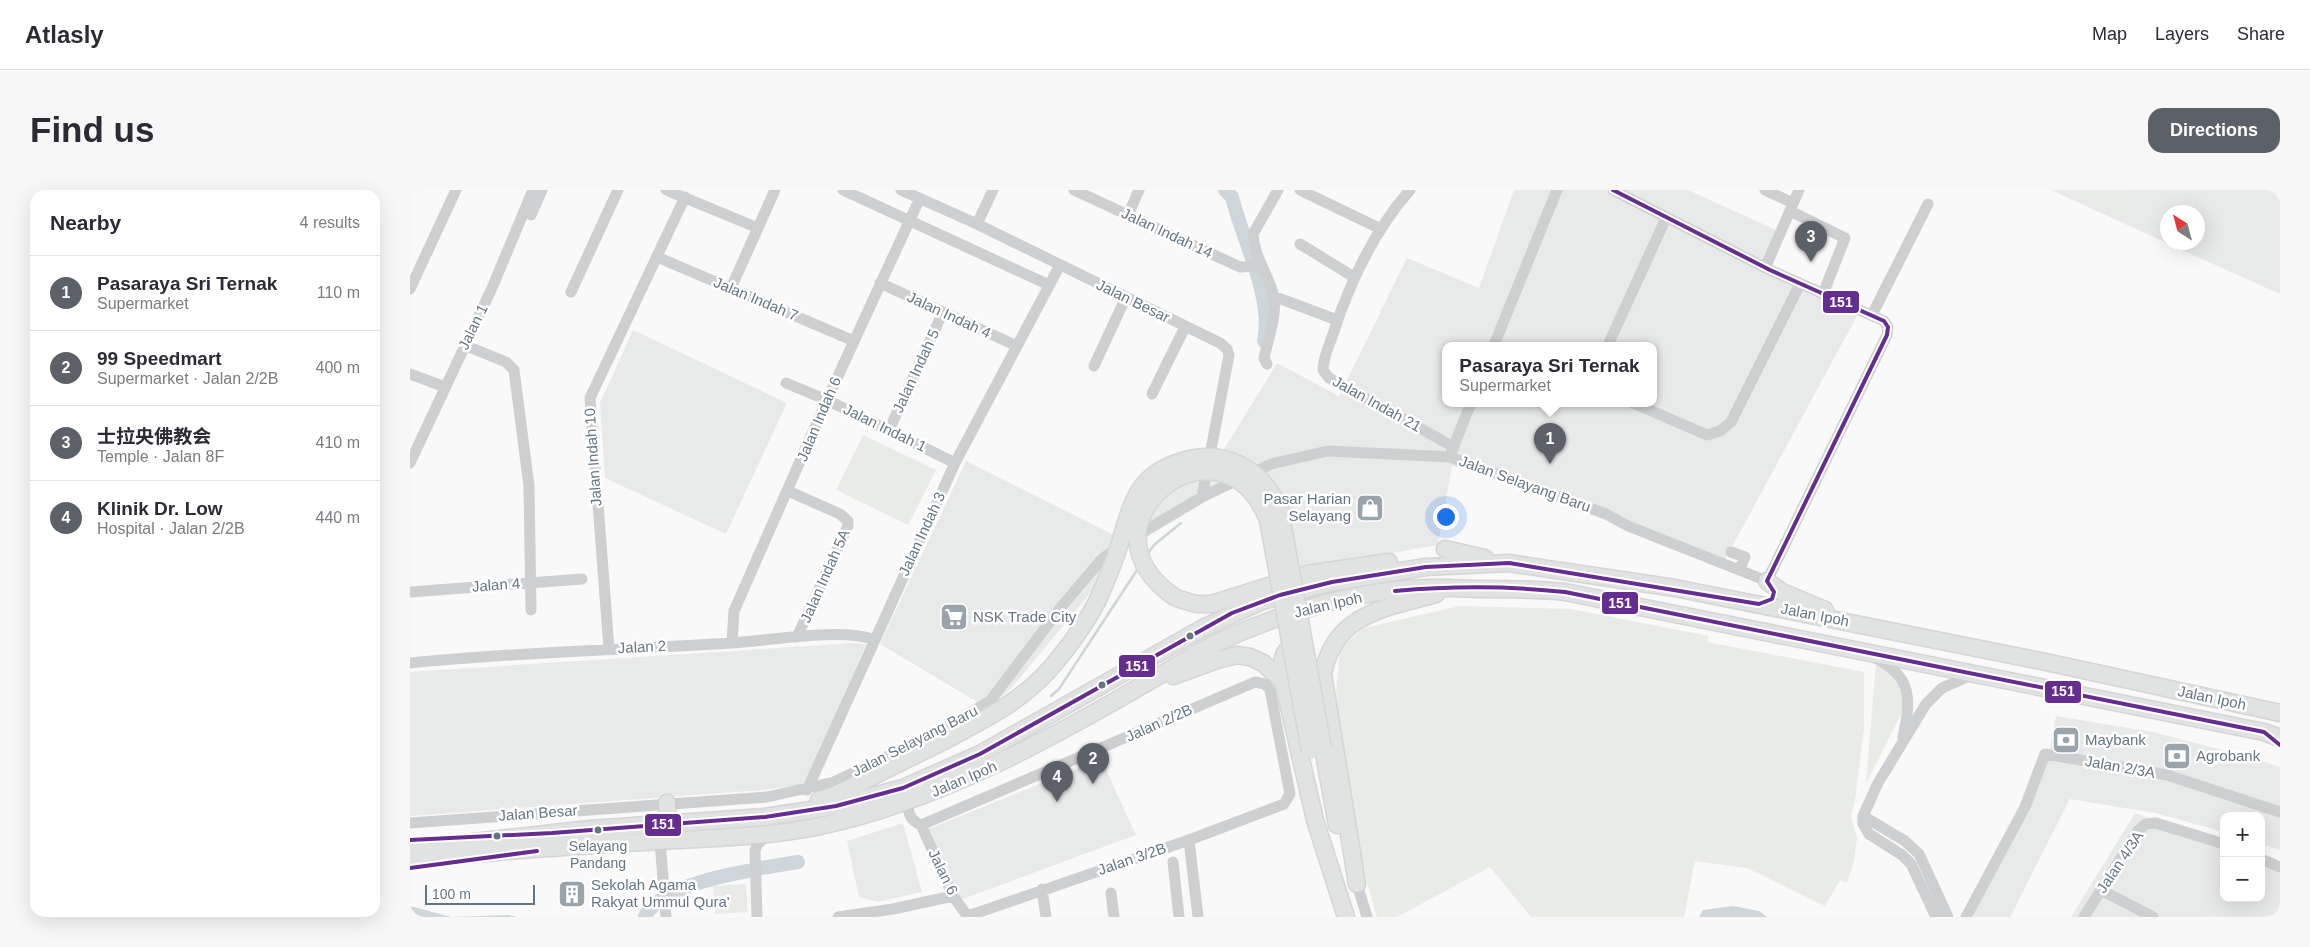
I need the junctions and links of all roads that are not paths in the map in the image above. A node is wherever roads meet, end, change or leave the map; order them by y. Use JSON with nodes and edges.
{"nodes":[{"id":1,"x":456,"y":190,"type":"edge"},
{"id":2,"x":533,"y":190,"type":"edge"},
{"id":3,"x":542,"y":190,"type":"edge"},
{"id":4,"x":618,"y":190,"type":"edge"},
{"id":5,"x":666,"y":190,"type":"edge"},
{"id":6,"x":775,"y":190,"type":"edge"},
{"id":7,"x":843,"y":190,"type":"edge"},
{"id":8,"x":901,"y":190,"type":"edge"},
{"id":9,"x":993,"y":190,"type":"edge"},
{"id":10,"x":1074,"y":190,"type":"edge"},
{"id":11,"x":1138,"y":190,"type":"edge"},
{"id":12,"x":1278,"y":190,"type":"edge"},
{"id":13,"x":1300,"y":190,"type":"edge"},
{"id":14,"x":1410,"y":190,"type":"edge"},
{"id":15,"x":1557,"y":190,"type":"edge"},
{"id":16,"x":1613,"y":190,"type":"edge"},
{"id":17,"x":1765,"y":190,"type":"edge"},
{"id":18,"x":1799,"y":190,"type":"edge"},
{"id":19,"x":685,"y":197,"type":"junction"},
{"id":20,"x":920,"y":198,"type":"junction"},
{"id":21,"x":1928,"y":204,"type":"dead end"},
{"id":22,"x":1792,"y":207,"type":"junction"},
{"id":23,"x":1128,"y":215,"type":"junction"},
{"id":24,"x":1666,"y":218,"type":"junction"},
{"id":25,"x":910,"y":220,"type":"junction"},
{"id":26,"x":977,"y":224,"type":"junction"},
{"id":27,"x":758,"y":228,"type":"junction"},
{"id":28,"x":1381,"y":229,"type":"junction"},
{"id":29,"x":1300,"y":244,"type":"dead end"},
{"id":30,"x":657,"y":257,"type":"junction"},
{"id":31,"x":1060,"y":265,"type":"junction"},
{"id":32,"x":1259,"y":266,"type":"junction"},
{"id":33,"x":1766,"y":268,"type":"junction"},
{"id":34,"x":1354,"y":277,"type":"junction"},
{"id":35,"x":880,"y":283,"type":"junction"},
{"id":36,"x":1800,"y":284,"type":"junction"},
{"id":37,"x":1049,"y":285,"type":"junction"},
{"id":38,"x":492,"y":288,"type":"junction"},
{"id":39,"x":731,"y":288,"type":"junction"},
{"id":40,"x":410,"y":289,"type":"edge"},
{"id":41,"x":572,"y":292,"type":"dead end"},
{"id":42,"x":1823,"y":294,"type":"junction"},
{"id":43,"x":1274,"y":296,"type":"junction"},
{"id":44,"x":1126,"y":297,"type":"junction"},
{"id":45,"x":943,"y":312,"type":"junction"},
{"id":46,"x":1872,"y":316,"type":"junction"},
{"id":47,"x":1337,"y":320,"type":"junction"},
{"id":48,"x":1186,"y":327,"type":"junction"},
{"id":49,"x":854,"y":341,"type":"junction"},
{"id":50,"x":1495,"y":342,"type":"edge"},
{"id":51,"x":1609,"y":342,"type":"edge"},
{"id":52,"x":464,"y":345,"type":"junction"},
{"id":53,"x":1017,"y":346,"type":"junction"},
{"id":54,"x":1267,"y":364,"type":"dead end"},
{"id":55,"x":1094,"y":366,"type":"dead end"},
{"id":56,"x":410,"y":374,"type":"edge"},
{"id":57,"x":786,"y":383,"type":"dead end"},
{"id":58,"x":445,"y":386,"type":"junction"},
{"id":59,"x":1152,"y":394,"type":"dead end"},
{"id":60,"x":827,"y":400,"type":"junction"},
{"id":61,"x":1469,"y":407,"type":"edge"},
{"id":62,"x":1642,"y":407,"type":"edge"},
{"id":63,"x":889,"y":430,"type":"junction"},
{"id":64,"x":414,"y":444,"type":"edge"},
{"id":65,"x":1452,"y":452,"type":"junction"},
{"id":66,"x":410,"y":461,"type":"edge"},
{"id":67,"x":955,"y":463,"type":"junction"},
{"id":68,"x":788,"y":491,"type":"junction"},
{"id":69,"x":1202,"y":497,"type":"junction"},
{"id":70,"x":1445,"y":549,"type":"dead end"},
{"id":71,"x":1731,"y":552,"type":"dead end"},
{"id":72,"x":1478,"y":564,"type":"junction"},
{"id":73,"x":1509,"y":564,"type":"junction"},
{"id":74,"x":1740,"y":570,"type":"junction"},
{"id":75,"x":582,"y":579,"type":"dead end"},
{"id":76,"x":1767,"y":581,"type":"junction"},
{"id":77,"x":530,"y":582,"type":"junction"},
{"id":78,"x":1455,"y":589,"type":"junction"},
{"id":79,"x":410,"y":592,"type":"edge"},
{"id":80,"x":1488,"y":598,"type":"dead end"},
{"id":81,"x":1613,"y":603,"type":"junction"},
{"id":82,"x":1759,"y":604,"type":"junction"},
{"id":83,"x":531,"y":610,"type":"dead end"},
{"id":84,"x":1855,"y":623,"type":"junction"},
{"id":85,"x":797,"y":637,"type":"junction"},
{"id":86,"x":874,"y":640,"type":"junction"},
{"id":87,"x":732,"y":643,"type":"junction"},
{"id":88,"x":609,"y":649,"type":"junction"},
{"id":89,"x":1858,"y":650,"type":"junction"},
{"id":90,"x":410,"y":663,"type":"edge"},
{"id":91,"x":1323,"y":674,"type":"junction"},
{"id":92,"x":1976,"y":674,"type":"junction"},
{"id":93,"x":1282,"y":681,"type":"junction"},
{"id":94,"x":1122,"y":696,"type":"junction"},
{"id":95,"x":2280,"y":713,"type":"edge"},
{"id":96,"x":2264,"y":732,"type":"junction"},
{"id":97,"x":2280,"y":738,"type":"edge"},
{"id":98,"x":1903,"y":739,"type":"junction"},
{"id":99,"x":2280,"y":745,"type":"edge"},
{"id":100,"x":1316,"y":750,"type":"junction"},
{"id":101,"x":807,"y":790,"type":"junction"},
{"id":102,"x":1290,"y":794,"type":"joint"},
{"id":103,"x":908,"y":802,"type":"junction"},
{"id":104,"x":667,"y":803,"type":"junction"},
{"id":105,"x":2280,"y":812,"type":"edge"},
{"id":106,"x":1862,"y":816,"type":"junction"},
{"id":107,"x":410,"y":823,"type":"edge"},
{"id":108,"x":701,"y":823,"type":"junction"},
{"id":109,"x":668,"y":824,"type":"junction"},
{"id":110,"x":921,"y":826,"type":"junction"},
{"id":111,"x":552,"y":833,"type":"junction"},
{"id":112,"x":767,"y":834,"type":"junction"},
{"id":113,"x":737,"y":838,"type":"junction"},
{"id":114,"x":410,"y":840,"type":"edge"},
{"id":115,"x":1189,"y":840,"type":"junction"},
{"id":116,"x":1323,"y":840,"type":"junction"},
{"id":117,"x":660,"y":841,"type":"junction"},
{"id":118,"x":2220,"y":843,"type":"edge"},
{"id":119,"x":573,"y":847,"type":"junction"},
{"id":120,"x":410,"y":849,"type":"edge"},
{"id":121,"x":754,"y":856,"type":"junction"},
{"id":122,"x":410,"y":861,"type":"edge"},
{"id":123,"x":2265,"y":861,"type":"edge"},
{"id":124,"x":1173,"y":862,"type":"dead end"},
{"id":125,"x":2280,"y":867,"type":"edge"},
{"id":126,"x":410,"y":868,"type":"edge"},
{"id":127,"x":1357,"y":884,"type":"junction"},
{"id":128,"x":1042,"y":890,"type":"junction"},
{"id":129,"x":2101,"y":890,"type":"junction"},
{"id":130,"x":1111,"y":893,"type":"dead end"},
{"id":131,"x":954,"y":896,"type":"junction"},
{"id":132,"x":892,"y":913,"type":"edge"},
{"id":133,"x":968,"y":916,"type":"edge"},
{"id":134,"x":666,"y":917,"type":"edge"},
{"id":135,"x":757,"y":917,"type":"edge"},
{"id":136,"x":838,"y":917,"type":"edge"},
{"id":137,"x":1046,"y":917,"type":"edge"},
{"id":138,"x":1114,"y":917,"type":"edge"},
{"id":139,"x":1179,"y":917,"type":"edge"},
{"id":140,"x":1198,"y":917,"type":"edge"},
{"id":141,"x":1346,"y":917,"type":"edge"},
{"id":142,"x":1367,"y":917,"type":"edge"},
{"id":143,"x":1936,"y":917,"type":"edge"},
{"id":144,"x":1948,"y":917,"type":"edge"},
{"id":145,"x":1966,"y":917,"type":"edge"},
{"id":146,"x":2084,"y":917,"type":"edge"},
{"id":147,"x":2153,"y":917,"type":"edge"}],
"edges":[{"from":1,"to":40,"type":"street"},
{"from":2,"to":38,"type":"street","name":"Jalan 1"},
{"from":3,"to":38,"type":"street"},
{"from":4,"to":41,"type":"street"},
{"from":5,"to":19,"type":"street"},
{"from":6,"to":27,"type":"street"},
{"from":7,"to":25,"type":"street"},
{"from":8,"to":20,"type":"street","name":"Jalan Besar"},
{"from":9,"to":26,"type":"street"},
{"from":10,"to":23,"type":"street","name":"Jalan Indah 14"},
{"from":11,"to":23,"type":"street"},
{"from":12,"to":32,"type":"street"},
{"from":13,"to":28,"type":"street"},
{"from":14,"to":28,"type":"street","name":"Jalan Indah 21"},
{"from":15,"to":50,"type":"street"},
{"from":16,"to":24,"type":"street"},
{"from":17,"to":22,"type":"street"},
{"from":18,"to":22,"type":"street"},
{"from":19,"to":27,"type":"street"},
{"from":19,"to":30,"type":"street","name":"Jalan Indah 10"},
{"from":20,"to":25,"type":"street","name":"Jalan Indah 6"},
{"from":20,"to":26,"type":"street","name":"Jalan Besar"},
{"from":21,"to":46,"type":"street"},
{"from":22,"to":33,"type":"street"},
{"from":22,"to":42,"type":"street"},
{"from":23,"to":32,"type":"street","name":"Jalan Indah 14"},
{"from":24,"to":33,"type":"street"},
{"from":24,"to":51,"type":"street"},
{"from":25,"to":35,"type":"street","name":"Jalan Indah 6"},
{"from":25,"to":37,"type":"street"},
{"from":26,"to":31,"type":"street","name":"Jalan Besar"},
{"from":27,"to":39,"type":"street"},
{"from":28,"to":34,"type":"street","name":"Jalan Indah 21"},
{"from":29,"to":34,"type":"street"},
{"from":30,"to":39,"type":"street","name":"Jalan Indah 7"},
{"from":30,"to":88,"type":"street","name":"Jalan Indah 10"},
{"from":31,"to":37,"type":"street","name":"Jalan Indah 3"},
{"from":31,"to":44,"type":"street","name":"Jalan Besar"},
{"from":32,"to":43,"type":"street"},
{"from":33,"to":36,"type":"street"},
{"from":34,"to":47,"type":"street","name":"Jalan Indah 21"},
{"from":35,"to":45,"type":"street","name":"Jalan Indah 4"},
{"from":35,"to":49,"type":"street","name":"Jalan Indah 6"},
{"from":36,"to":42,"type":"street"},
{"from":36,"to":62,"type":"street"},
{"from":37,"to":53,"type":"street","name":"Jalan Indah 3"},
{"from":38,"to":52,"type":"street","name":"Jalan 1"},
{"from":39,"to":49,"type":"street","name":"Jalan Indah 7"},
{"from":42,"to":46,"type":"street"},
{"from":43,"to":47,"type":"street"},
{"from":43,"to":54,"type":"street"},
{"from":44,"to":48,"type":"street","name":"Jalan Besar"},
{"from":44,"to":55,"type":"street"},
{"from":45,"to":53,"type":"street","name":"Jalan Indah 4"},
{"from":45,"to":63,"type":"street","name":"Jalan Indah 5"},
{"from":46,"to":76,"type":"street"},
{"from":47,"to":65,"type":"street","name":"Jalan Indah 21"},
{"from":48,"to":59,"type":"street"},
{"from":48,"to":69,"type":"street","name":"Jalan Besar"},
{"from":49,"to":60,"type":"street","name":"Jalan Indah 6"},
{"from":52,"to":58,"type":"street","name":"Jalan 1"},
{"from":52,"to":77,"type":"street"},
{"from":53,"to":67,"type":"street","name":"Jalan Indah 3"},
{"from":56,"to":58,"type":"street"},
{"from":57,"to":60,"type":"street","name":"Jalan Indah 1"},
{"from":58,"to":64,"type":"street","name":"Jalan 1"},
{"from":60,"to":63,"type":"street","name":"Jalan Indah 1"},
{"from":60,"to":68,"type":"street","name":"Jalan Indah 6"},
{"from":61,"to":65,"type":"street"},
{"from":63,"to":67,"type":"street","name":"Jalan Indah 1"},
{"from":64,"to":66,"type":"street","name":"Jalan 1"},
{"from":65,"to":69,"type":"street","name":"Jalan Selayang Baru"},
{"from":65,"to":74,"type":"street","name":"Jalan Selayang Baru"},
{"from":67,"to":86,"type":"street","name":"Jalan Indah 3"},
{"from":68,"to":85,"type":"street","name":"Jalan Indah 5A"},
{"from":68,"to":87,"type":"street","name":"Jalan Indah 6"},
{"from":69,"to":101,"type":"street","name":"Jalan Selayang Baru"},
{"from":70,"to":73,"type":"highway"},
{"from":71,"to":74,"type":"street"},
{"from":72,"to":73,"type":"highway","name":"Jalan Ipoh"},
{"from":72,"to":100,"type":"highway","bridge":true},
{"from":72,"to":108,"type":"highway","name":"Jalan Ipoh"},
{"from":73,"to":82,"type":"highway","name":"Jalan Ipoh"},
{"from":74,"to":76,"type":"street","name":"Jalan Selayang Baru"},
{"from":75,"to":77,"type":"street","name":"Jalan 4"},
{"from":76,"to":82,"type":"highway"},
{"from":76,"to":84,"type":"highway"},
{"from":77,"to":79,"type":"street","name":"Jalan 4"},
{"from":77,"to":83,"type":"street"},
{"from":78,"to":81,"type":"highway","name":"Jalan Ipoh"},
{"from":78,"to":91,"type":"highway"},
{"from":78,"to":94,"type":"highway","name":"Jalan Ipoh"},
{"from":80,"to":81,"type":"highway"},
{"from":81,"to":89,"type":"highway","name":"Jalan Ipoh"},
{"from":82,"to":84,"type":"highway","name":"Jalan Ipoh"},
{"from":84,"to":95,"type":"highway","name":"Jalan Ipoh"},
{"from":85,"to":86,"type":"street","name":"Jalan 2"},
{"from":85,"to":87,"type":"street","name":"Jalan 2"},
{"from":86,"to":101,"type":"street","name":"Jalan Indah 3"},
{"from":87,"to":88,"type":"street","name":"Jalan 2"},
{"from":88,"to":90,"type":"street","name":"Jalan 2"},
{"from":89,"to":92,"type":"highway","name":"Jalan Ipoh"},
{"from":89,"to":98,"type":"street"},
{"from":91,"to":93,"type":"highway"},
{"from":91,"to":127,"type":"highway"},
{"from":92,"to":96,"type":"highway","name":"Jalan Ipoh"},
{"from":92,"to":98,"type":"street"},
{"from":93,"to":94,"type":"highway"},
{"from":93,"to":116,"type":"highway"},
{"from":94,"to":103,"type":"highway","name":"Jalan Ipoh"},
{"from":96,"to":97,"type":"highway","name":"Jalan Ipoh"},
{"from":96,"to":99,"type":"highway"},
{"from":98,"to":106,"type":"street"},
{"from":100,"to":108,"type":"highway","bridge":true},
{"from":100,"to":116,"type":"highway"},
{"from":100,"to":127,"type":"highway"},
{"from":101,"to":104,"type":"street","name":"Jalan Selayang Baru"},
{"from":102,"to":110,"type":"street","name":"Jalan 2/2B"},
{"from":102,"to":115,"type":"street","name":"Jalan 3/2B"},
{"from":103,"to":110,"type":"street","name":"Jalan 6"},
{"from":103,"to":112,"type":"highway","name":"Jalan Ipoh"},
{"from":104,"to":107,"type":"street","name":"Jalan Besar"},
{"from":104,"to":109,"type":"highway"},
{"from":105,"to":145,"type":"street","name":"Jalan 2/3A"},
{"from":106,"to":143,"type":"street"},
{"from":106,"to":144,"type":"street"},
{"from":108,"to":109,"type":"highway","name":"Jalan Ipoh"},
{"from":109,"to":111,"type":"highway","name":"Jalan Ipoh"},
{"from":110,"to":131,"type":"street","name":"Jalan 6"},
{"from":111,"to":114,"type":"highway"},
{"from":111,"to":120,"type":"highway","name":"Jalan Ipoh"},
{"from":112,"to":113,"type":"highway","name":"Jalan Ipoh"},
{"from":112,"to":121,"type":"street"},
{"from":113,"to":117,"type":"highway","name":"Jalan Ipoh"},
{"from":113,"to":121,"type":"street"},
{"from":115,"to":128,"type":"street","name":"Jalan 3/2B"},
{"from":115,"to":140,"type":"street"},
{"from":116,"to":141,"type":"highway"},
{"from":117,"to":119,"type":"highway","name":"Jalan Ipoh"},
{"from":117,"to":134,"type":"street"},
{"from":118,"to":129,"type":"street","name":"Jalan 4/3A"},
{"from":119,"to":122,"type":"highway","name":"Jalan Ipoh"},
{"from":119,"to":126,"type":"highway"},
{"from":121,"to":135,"type":"street"},
{"from":123,"to":125,"type":"street"},
{"from":124,"to":139,"type":"street"},
{"from":127,"to":142,"type":"street"},
{"from":128,"to":133,"type":"street","name":"Jalan 3/2B"},
{"from":128,"to":137,"type":"street"},
{"from":129,"to":146,"type":"street","name":"Jalan 4/3A"},
{"from":129,"to":147,"type":"street"},
{"from":130,"to":138,"type":"street"},
{"from":131,"to":132,"type":"street"},
{"from":131,"to":133,"type":"street","name":"Jalan 6"},
{"from":132,"to":136,"type":"street"}]}
